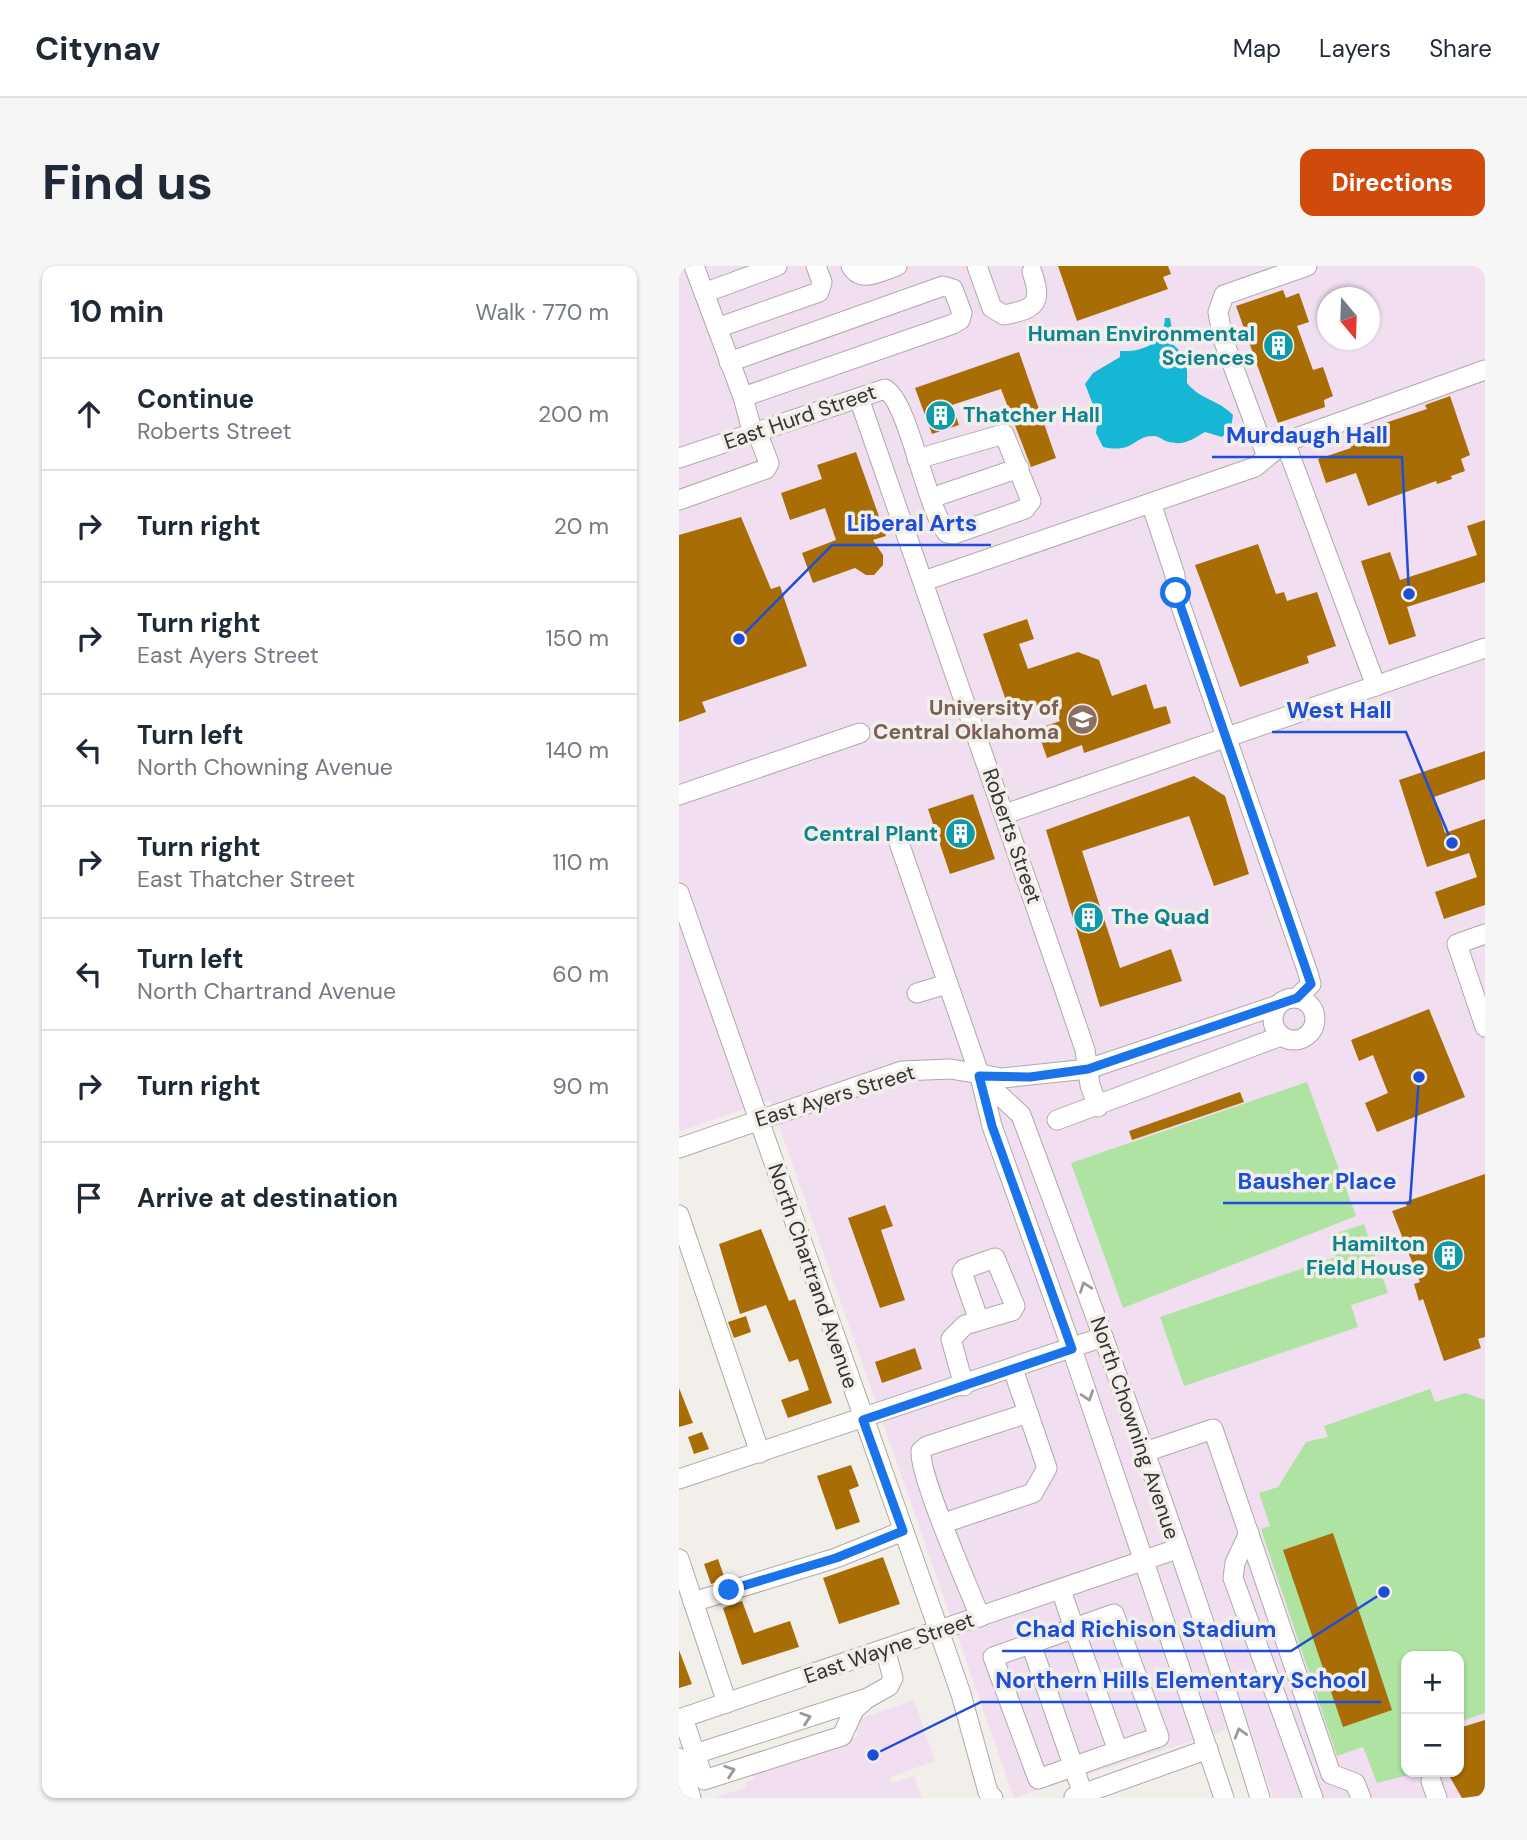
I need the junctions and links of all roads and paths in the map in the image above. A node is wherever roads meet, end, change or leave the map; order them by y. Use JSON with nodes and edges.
{"nodes":[{"id":1,"x":694,"y":266,"type":"edge"},
{"id":2,"x":778,"y":266,"type":"edge"},
{"id":3,"x":816,"y":266,"type":"edge"},
{"id":4,"x":851,"y":266,"type":"edge"},
{"id":5,"x":899,"y":266,"type":"edge"},
{"id":6,"x":977,"y":266,"type":"edge"},
{"id":7,"x":1307,"y":266,"type":"edge"},
{"id":8,"x":1032,"y":272,"type":"dead end"},
{"id":9,"x":703,"y":293,"type":"junction"},
{"id":10,"x":911,"y":297,"type":"junction"},
{"id":11,"x":992,"y":308,"type":"junction"},
{"id":12,"x":960,"y":320,"type":"junction"},
{"id":13,"x":717,"y":328,"type":"junction"},
{"id":14,"x":729,"y":362,"type":"junction"},
{"id":15,"x":1484,"y":374,"type":"edge"},
{"id":16,"x":743,"y":397,"type":"junction"},
{"id":17,"x":862,"y":407,"type":"dead end"},
{"id":18,"x":757,"y":432,"type":"junction"},
{"id":19,"x":1285,"y":442,"type":"junction"},
{"id":20,"x":1267,"y":457,"type":"junction"},
{"id":21,"x":679,"y":458,"type":"edge"},
{"id":22,"x":917,"y":459,"type":"junction"},
{"id":23,"x":1019,"y":468,"type":"junction"},
{"id":24,"x":932,"y":498,"type":"junction"},
{"id":25,"x":679,"y":500,"type":"edge"},
{"id":26,"x":1151,"y":503,"type":"junction"},
{"id":27,"x":924,"y":581,"type":"junction"},
{"id":28,"x":1485,"y":648,"type":"edge"},
{"id":29,"x":1376,"y":686,"type":"junction"},
{"id":30,"x":860,"y":733,"type":"dead end"},
{"id":31,"x":1227,"y":737,"type":"junction"},
{"id":32,"x":679,"y":795,"type":"edge"},
{"id":33,"x":1005,"y":814,"type":"junction"},
{"id":34,"x":896,"y":834,"type":"dead end"},
{"id":35,"x":681,"y":906,"type":"edge"},
{"id":36,"x":1485,"y":934,"type":"edge"},
{"id":37,"x":1477,"y":979,"type":"edge"},
{"id":38,"x":947,"y":984,"type":"junction"},
{"id":39,"x":1305,"y":985,"type":"junction"},
{"id":40,"x":917,"y":993,"type":"dead end"},
{"id":41,"x":1277,"y":1005,"type":"junction"},
{"id":42,"x":1485,"y":1027,"type":"edge"},
{"id":43,"x":1281,"y":1036,"type":"junction"},
{"id":44,"x":1088,"y":1069,"type":"junction"},
{"id":45,"x":979,"y":1076,"type":"junction"},
{"id":46,"x":1098,"y":1107,"type":"junction"},
{"id":47,"x":758,"y":1119,"type":"junction"},
{"id":48,"x":1057,"y":1120,"type":"dead end"},
{"id":49,"x":679,"y":1148,"type":"edge"},
{"id":50,"x":679,"y":1215,"type":"edge"},
{"id":51,"x":979,"y":1321,"type":"dead end"},
{"id":52,"x":1103,"y":1337,"type":"junction"},
{"id":53,"x":1072,"y":1349,"type":"junction"},
{"id":54,"x":1013,"y":1369,"type":"junction"},
{"id":55,"x":964,"y":1386,"type":"junction"},
{"id":56,"x":1028,"y":1413,"type":"junction"},
{"id":57,"x":863,"y":1420,"type":"junction"},
{"id":58,"x":1145,"y":1452,"type":"junction"},
{"id":59,"x":760,"y":1453,"type":"junction"},
{"id":60,"x":679,"y":1479,"type":"edge"},
{"id":61,"x":944,"y":1523,"type":"junction"},
{"id":62,"x":903,"y":1531,"type":"junction"},
{"id":63,"x":1249,"y":1534,"type":"junction"},
{"id":64,"x":1177,"y":1549,"type":"junction"},
{"id":65,"x":679,"y":1559,"type":"edge"},
{"id":66,"x":1143,"y":1562,"type":"junction"},
{"id":67,"x":1061,"y":1590,"type":"junction"},
{"id":68,"x":693,"y":1602,"type":"junction"},
{"id":69,"x":980,"y":1617,"type":"junction"},
{"id":70,"x":1075,"y":1628,"type":"junction"},
{"id":71,"x":939,"y":1631,"type":"junction"},
{"id":72,"x":1031,"y":1644,"type":"junction"},
{"id":73,"x":885,"y":1649,"type":"junction"},
{"id":74,"x":869,"y":1698,"type":"junction"},
{"id":75,"x":727,"y":1703,"type":"junction"},
{"id":76,"x":681,"y":1719,"type":"edge"},
{"id":77,"x":1208,"y":1749,"type":"junction"},
{"id":78,"x":1118,"y":1751,"type":"junction"},
{"id":79,"x":687,"y":1756,"type":"edge"},
{"id":80,"x":1074,"y":1767,"type":"junction"},
{"id":81,"x":1331,"y":1774,"type":"junction"},
{"id":82,"x":1077,"y":1796,"type":"edge"},
{"id":83,"x":1312,"y":1796,"type":"edge"},
{"id":84,"x":691,"y":1798,"type":"edge"},
{"id":85,"x":992,"y":1798,"type":"edge"},
{"id":86,"x":1224,"y":1798,"type":"edge"},
{"id":87,"x":1260,"y":1798,"type":"edge"},
{"id":88,"x":1361,"y":1798,"type":"edge"}],
"edges":[{"from":1,"to":9,"type":"street"},
{"from":2,"to":9,"type":"street"},
{"from":3,"to":13,"type":"street"},
{"from":4,"to":5,"type":"street"},
{"from":5,"to":10,"type":"street"},
{"from":6,"to":11,"type":"street"},
{"from":7,"to":20,"type":"street"},
{"from":8,"to":11,"type":"street"},
{"from":9,"to":13,"type":"street"},
{"from":10,"to":12,"type":"street"},
{"from":10,"to":14,"type":"street"},
{"from":11,"to":12,"type":"street"},
{"from":12,"to":16,"type":"street"},
{"from":13,"to":14,"type":"street"},
{"from":14,"to":16,"type":"street"},
{"from":15,"to":19,"type":"street"},
{"from":16,"to":18,"type":"street"},
{"from":17,"to":27,"type":"street","name":"Roberts Street"},
{"from":18,"to":21,"type":"street","name":"East Hurd Street"},
{"from":18,"to":22,"type":"street","name":"East Hurd Street"},
{"from":18,"to":25,"type":"street"},
{"from":19,"to":20,"type":"street"},
{"from":19,"to":29,"type":"street"},
{"from":20,"to":26,"type":"street"},
{"from":22,"to":23,"type":"street"},
{"from":22,"to":24,"type":"street"},
{"from":23,"to":24,"type":"street"},
{"from":23,"to":24,"type":"street"},
{"from":26,"to":27,"type":"street"},
{"from":26,"to":31,"type":"street"},
{"from":27,"to":33,"type":"street","name":"Roberts Street"},
{"from":28,"to":29,"type":"street"},
{"from":29,"to":31,"type":"street"},
{"from":30,"to":32,"type":"street"},
{"from":31,"to":33,"type":"street"},
{"from":31,"to":39,"type":"street"},
{"from":33,"to":44,"type":"street","name":"Roberts Street"},
{"from":34,"to":38,"type":"street","name":"North Chowning Avenue"},
{"from":35,"to":47,"type":"street","name":"North Chartrand Avenue"},
{"from":36,"to":37,"type":"street"},
{"from":37,"to":42,"type":"street"},
{"from":38,"to":40,"type":"street"},
{"from":38,"to":45,"type":"street","name":"North Chowning Avenue"},
{"from":39,"to":41,"type":"street","name":"East Ayers Street"},
{"from":39,"to":43,"type":"street"},
{"from":41,"to":43,"type":"street"},
{"from":41,"to":44,"type":"street","name":"East Ayers Street"},
{"from":43,"to":46,"type":"street"},
{"from":44,"to":45,"type":"street","name":"East Ayers Street"},
{"from":44,"to":46,"type":"street","name":"Roberts Street"},
{"from":45,"to":47,"type":"street","name":"East Ayers Street"},
{"from":52,"to":45,"type":"street","name":"North Chowning Avenue","one_way":true},
{"from":45,"to":53,"type":"street","name":"North Chowning Avenue"},
{"from":46,"to":48,"type":"street"},
{"from":47,"to":49,"type":"street","name":"East Ayers Street"},
{"from":47,"to":57,"type":"street","name":"North Chartrand Avenue"},
{"from":50,"to":59,"type":"street"},
{"from":51,"to":55,"type":"street"},
{"from":52,"to":53,"type":"street"},
{"from":52,"to":58,"type":"street","name":"North Chowning Avenue"},
{"from":53,"to":54,"type":"street"},
{"from":53,"to":66,"type":"street","name":"North Chowning Avenue","one_way":true},
{"from":54,"to":55,"type":"street"},
{"from":54,"to":56,"type":"street"},
{"from":55,"to":57,"type":"street"},
{"from":56,"to":61,"type":"street"},
{"from":56,"to":61,"type":"street"},
{"from":57,"to":59,"type":"street"},
{"from":57,"to":62,"type":"street","name":"North Chartrand Avenue"},
{"from":58,"to":63,"type":"street"},
{"from":58,"to":64,"type":"street","name":"North Chowning Avenue"},
{"from":59,"to":60,"type":"street"},
{"from":61,"to":69,"type":"street"},
{"from":62,"to":68,"type":"street"},
{"from":62,"to":71,"type":"street","name":"North Chartrand Avenue"},
{"from":63,"to":81,"type":"street"},
{"from":63,"to":83,"type":"street"},
{"from":64,"to":66,"type":"street","name":"East Wayne Street"},
{"from":87,"to":64,"type":"street","name":"North Chowning Avenue","one_way":true},
{"from":65,"to":68,"type":"street"},
{"from":66,"to":67,"type":"street","name":"East Wayne Street"},
{"from":66,"to":77,"type":"street","name":"North Chowning Avenue"},
{"from":67,"to":69,"type":"street","name":"East Wayne Street"},
{"from":67,"to":70,"type":"street"},
{"from":68,"to":75,"type":"street"},
{"from":69,"to":71,"type":"street","name":"East Wayne Street"},
{"from":70,"to":72,"type":"street"},
{"from":70,"to":78,"type":"street"},
{"from":70,"to":78,"type":"street"},
{"from":71,"to":73,"type":"street","name":"East Wayne Street"},
{"from":71,"to":85,"type":"street","name":"North Chartrand Avenue"},
{"from":72,"to":80,"type":"street"},
{"from":72,"to":80,"type":"street"},
{"from":73,"to":74,"type":"street"},
{"from":73,"to":75,"type":"street","name":"East Wayne Street"},
{"from":79,"to":74,"type":"street","one_way":true},
{"from":79,"to":74,"type":"street","one_way":true},
{"from":75,"to":76,"type":"street","name":"East Wayne Street"},
{"from":76,"to":79,"type":"street"},
{"from":77,"to":82,"type":"street"},
{"from":77,"to":86,"type":"street","name":"North Chowning Avenue"},
{"from":78,"to":80,"type":"street"},
{"from":79,"to":84,"type":"street"},
{"from":80,"to":82,"type":"street"},
{"from":81,"to":83,"type":"street"},
{"from":81,"to":88,"type":"street"}]}
